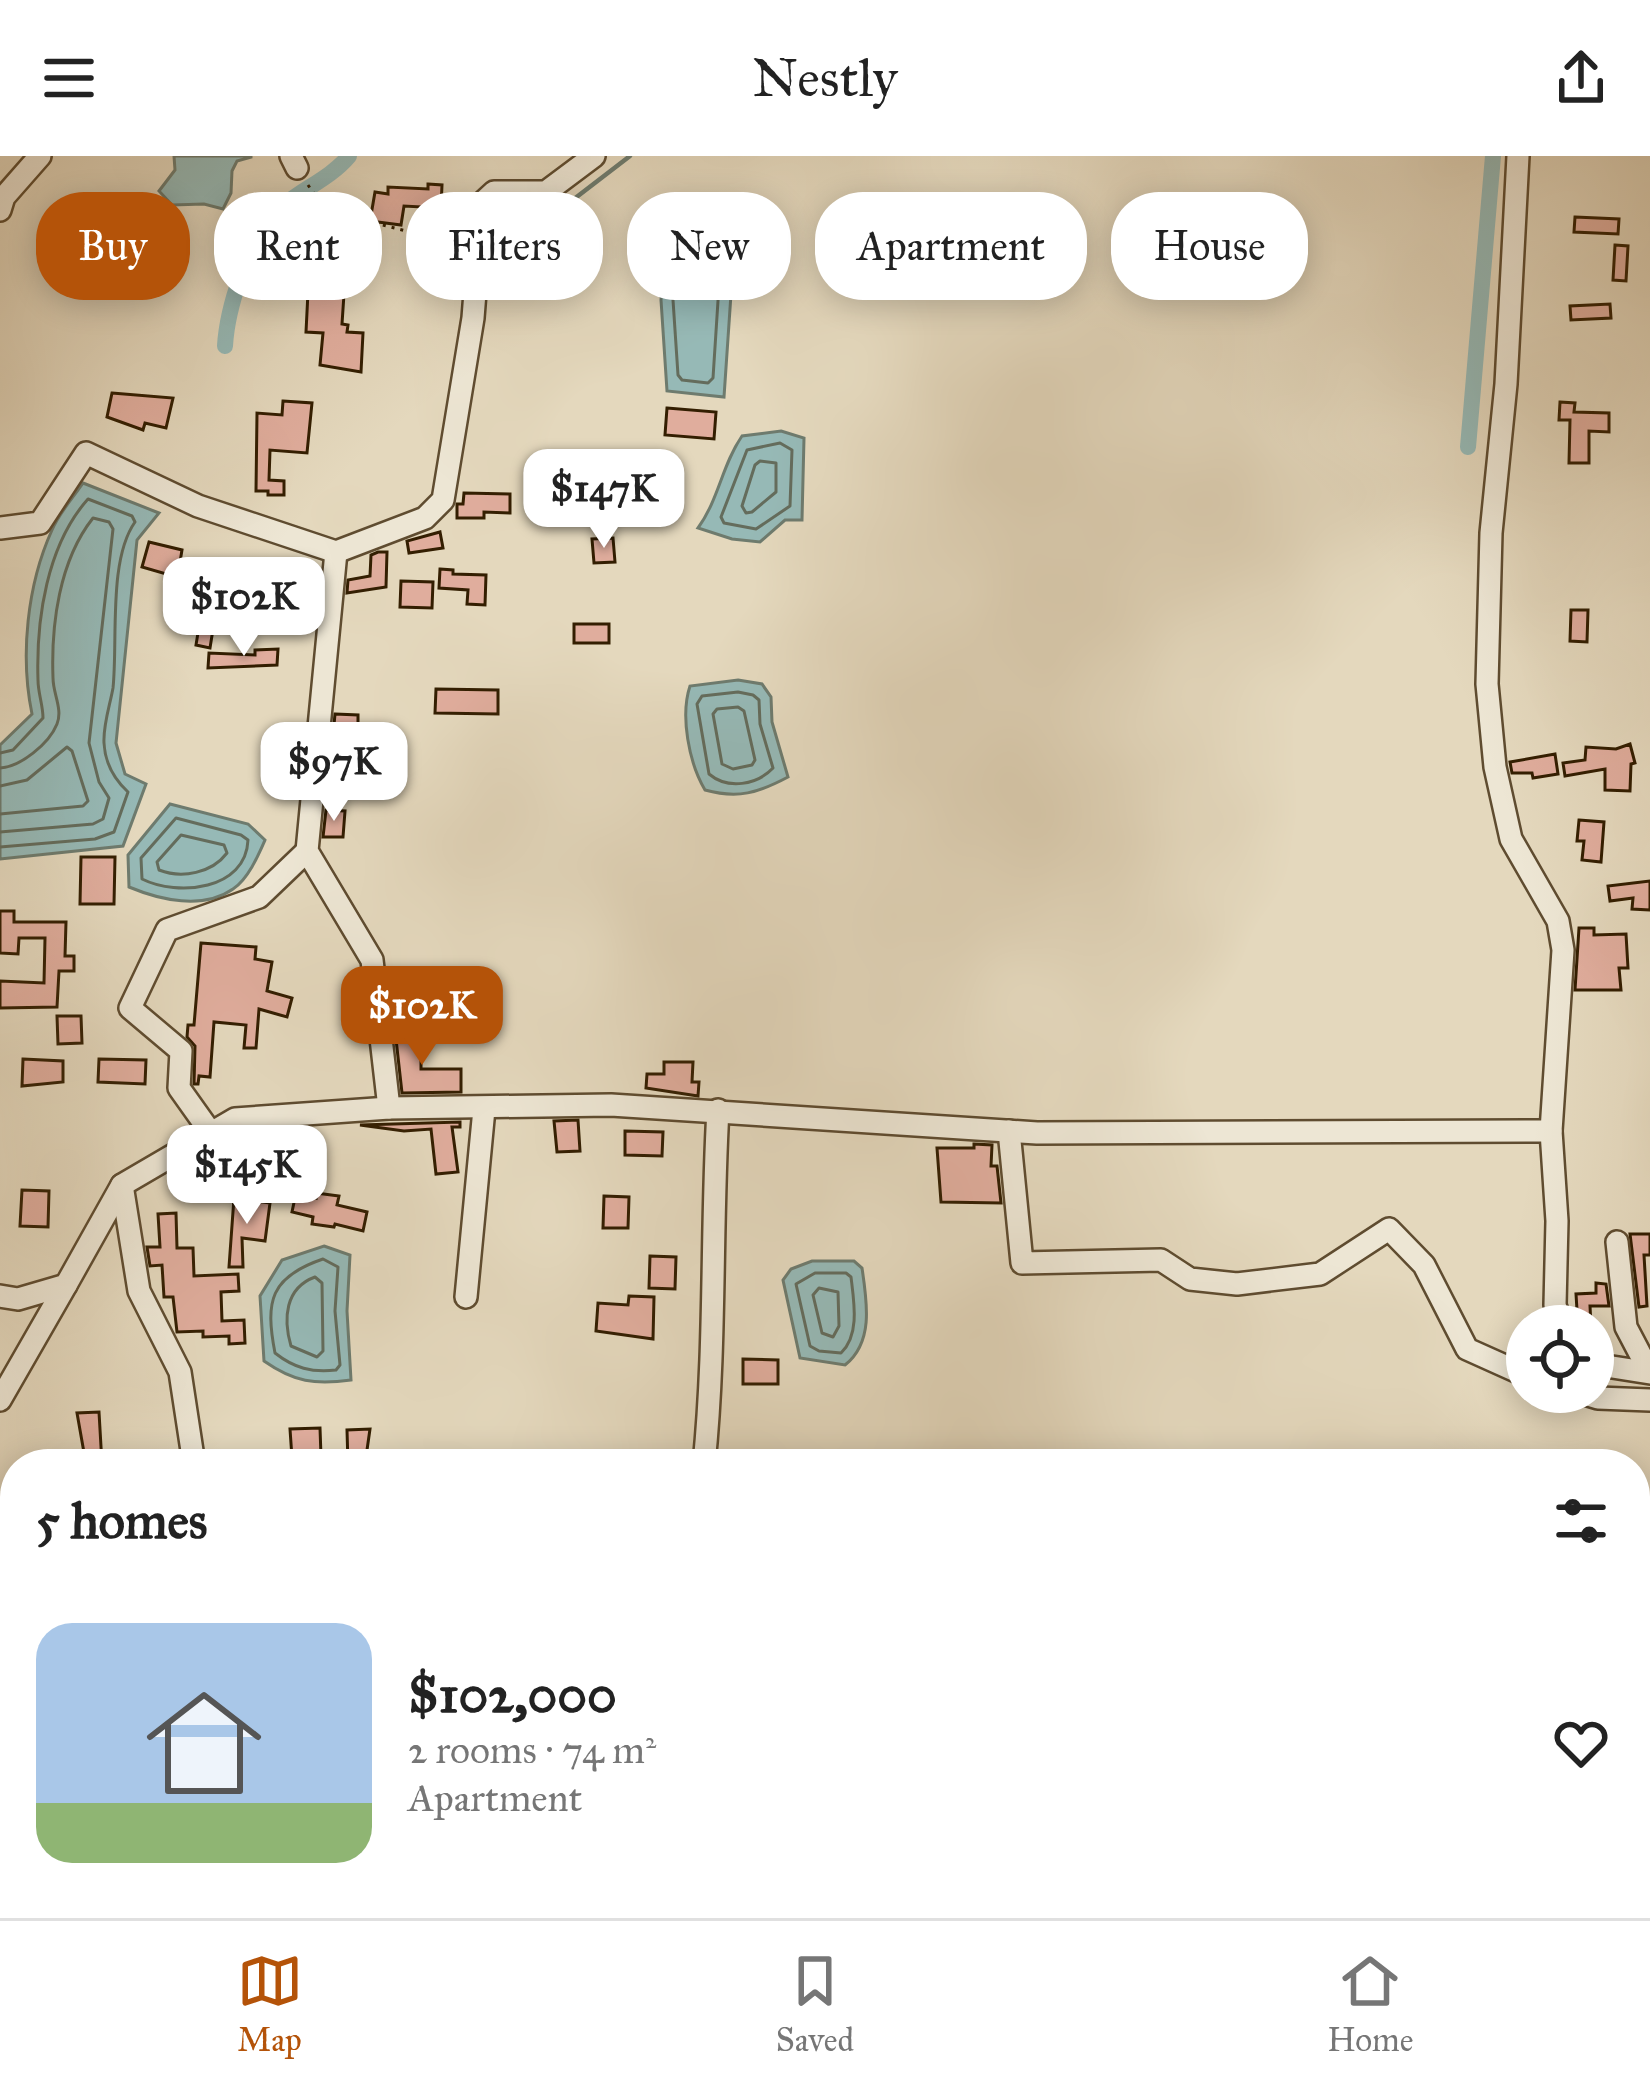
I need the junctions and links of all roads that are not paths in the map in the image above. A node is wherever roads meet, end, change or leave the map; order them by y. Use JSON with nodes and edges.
{"nodes":[{"id":1,"x":40,"y":156,"type":"edge"},
{"id":2,"x":594,"y":156,"type":"edge"},
{"id":3,"x":1518,"y":156,"type":"edge"},
{"id":4,"x":0,"y":210,"type":"edge"},
{"id":5,"x":0,"y":528,"type":"edge"},
{"id":6,"x":336,"y":553,"type":"junction"},
{"id":7,"x":307,"y":851,"type":"junction"},
{"id":8,"x":389,"y":1108,"type":"junction"},
{"id":9,"x":484,"y":1108,"type":"junction"},
{"id":10,"x":718,"y":1110,"type":"junction"},
{"id":11,"x":1010,"y":1131,"type":"junction"},
{"id":12,"x":1551,"y":1131,"type":"junction"},
{"id":13,"x":211,"y":1133,"type":"junction"},
{"id":14,"x":122,"y":1185,"type":"junction"},
{"id":15,"x":1617,"y":1242,"type":"dead end"},
{"id":16,"x":66,"y":1285,"type":"junction"},
{"id":17,"x":0,"y":1297,"type":"edge"},
{"id":18,"x":466,"y":1297,"type":"dead end"},
{"id":19,"x":1555,"y":1305,"type":"edge"},
{"id":20,"x":1506,"y":1367,"type":"edge"},
{"id":21,"x":1614,"y":1370,"type":"edge"},
{"id":22,"x":1650,"y":1372,"type":"edge"},
{"id":23,"x":6,"y":1390,"type":"edge"},
{"id":24,"x":1614,"y":1399,"type":"edge"},
{"id":25,"x":1650,"y":1400,"type":"edge"},
{"id":26,"x":192,"y":1449,"type":"edge"},
{"id":27,"x":706,"y":1449,"type":"edge"}],
"edges":[{"from":1,"to":4,"type":"street"},
{"from":2,"to":6,"type":"street"},
{"from":3,"to":12,"type":"street"},
{"from":5,"to":6,"type":"street"},
{"from":6,"to":7,"type":"street"},
{"from":7,"to":8,"type":"street"},
{"from":7,"to":13,"type":"street"},
{"from":8,"to":9,"type":"street"},
{"from":8,"to":13,"type":"street"},
{"from":9,"to":10,"type":"street"},
{"from":9,"to":18,"type":"street"},
{"from":10,"to":11,"type":"street"},
{"from":10,"to":27,"type":"street"},
{"from":11,"to":12,"type":"street"},
{"from":11,"to":20,"type":"street"},
{"from":12,"to":19,"type":"street"},
{"from":13,"to":14,"type":"street"},
{"from":14,"to":16,"type":"street"},
{"from":14,"to":26,"type":"street"},
{"from":15,"to":22,"type":"street"},
{"from":16,"to":17,"type":"street"},
{"from":16,"to":23,"type":"street"},
{"from":21,"to":22,"type":"street"},
{"from":24,"to":25,"type":"street"}]}
